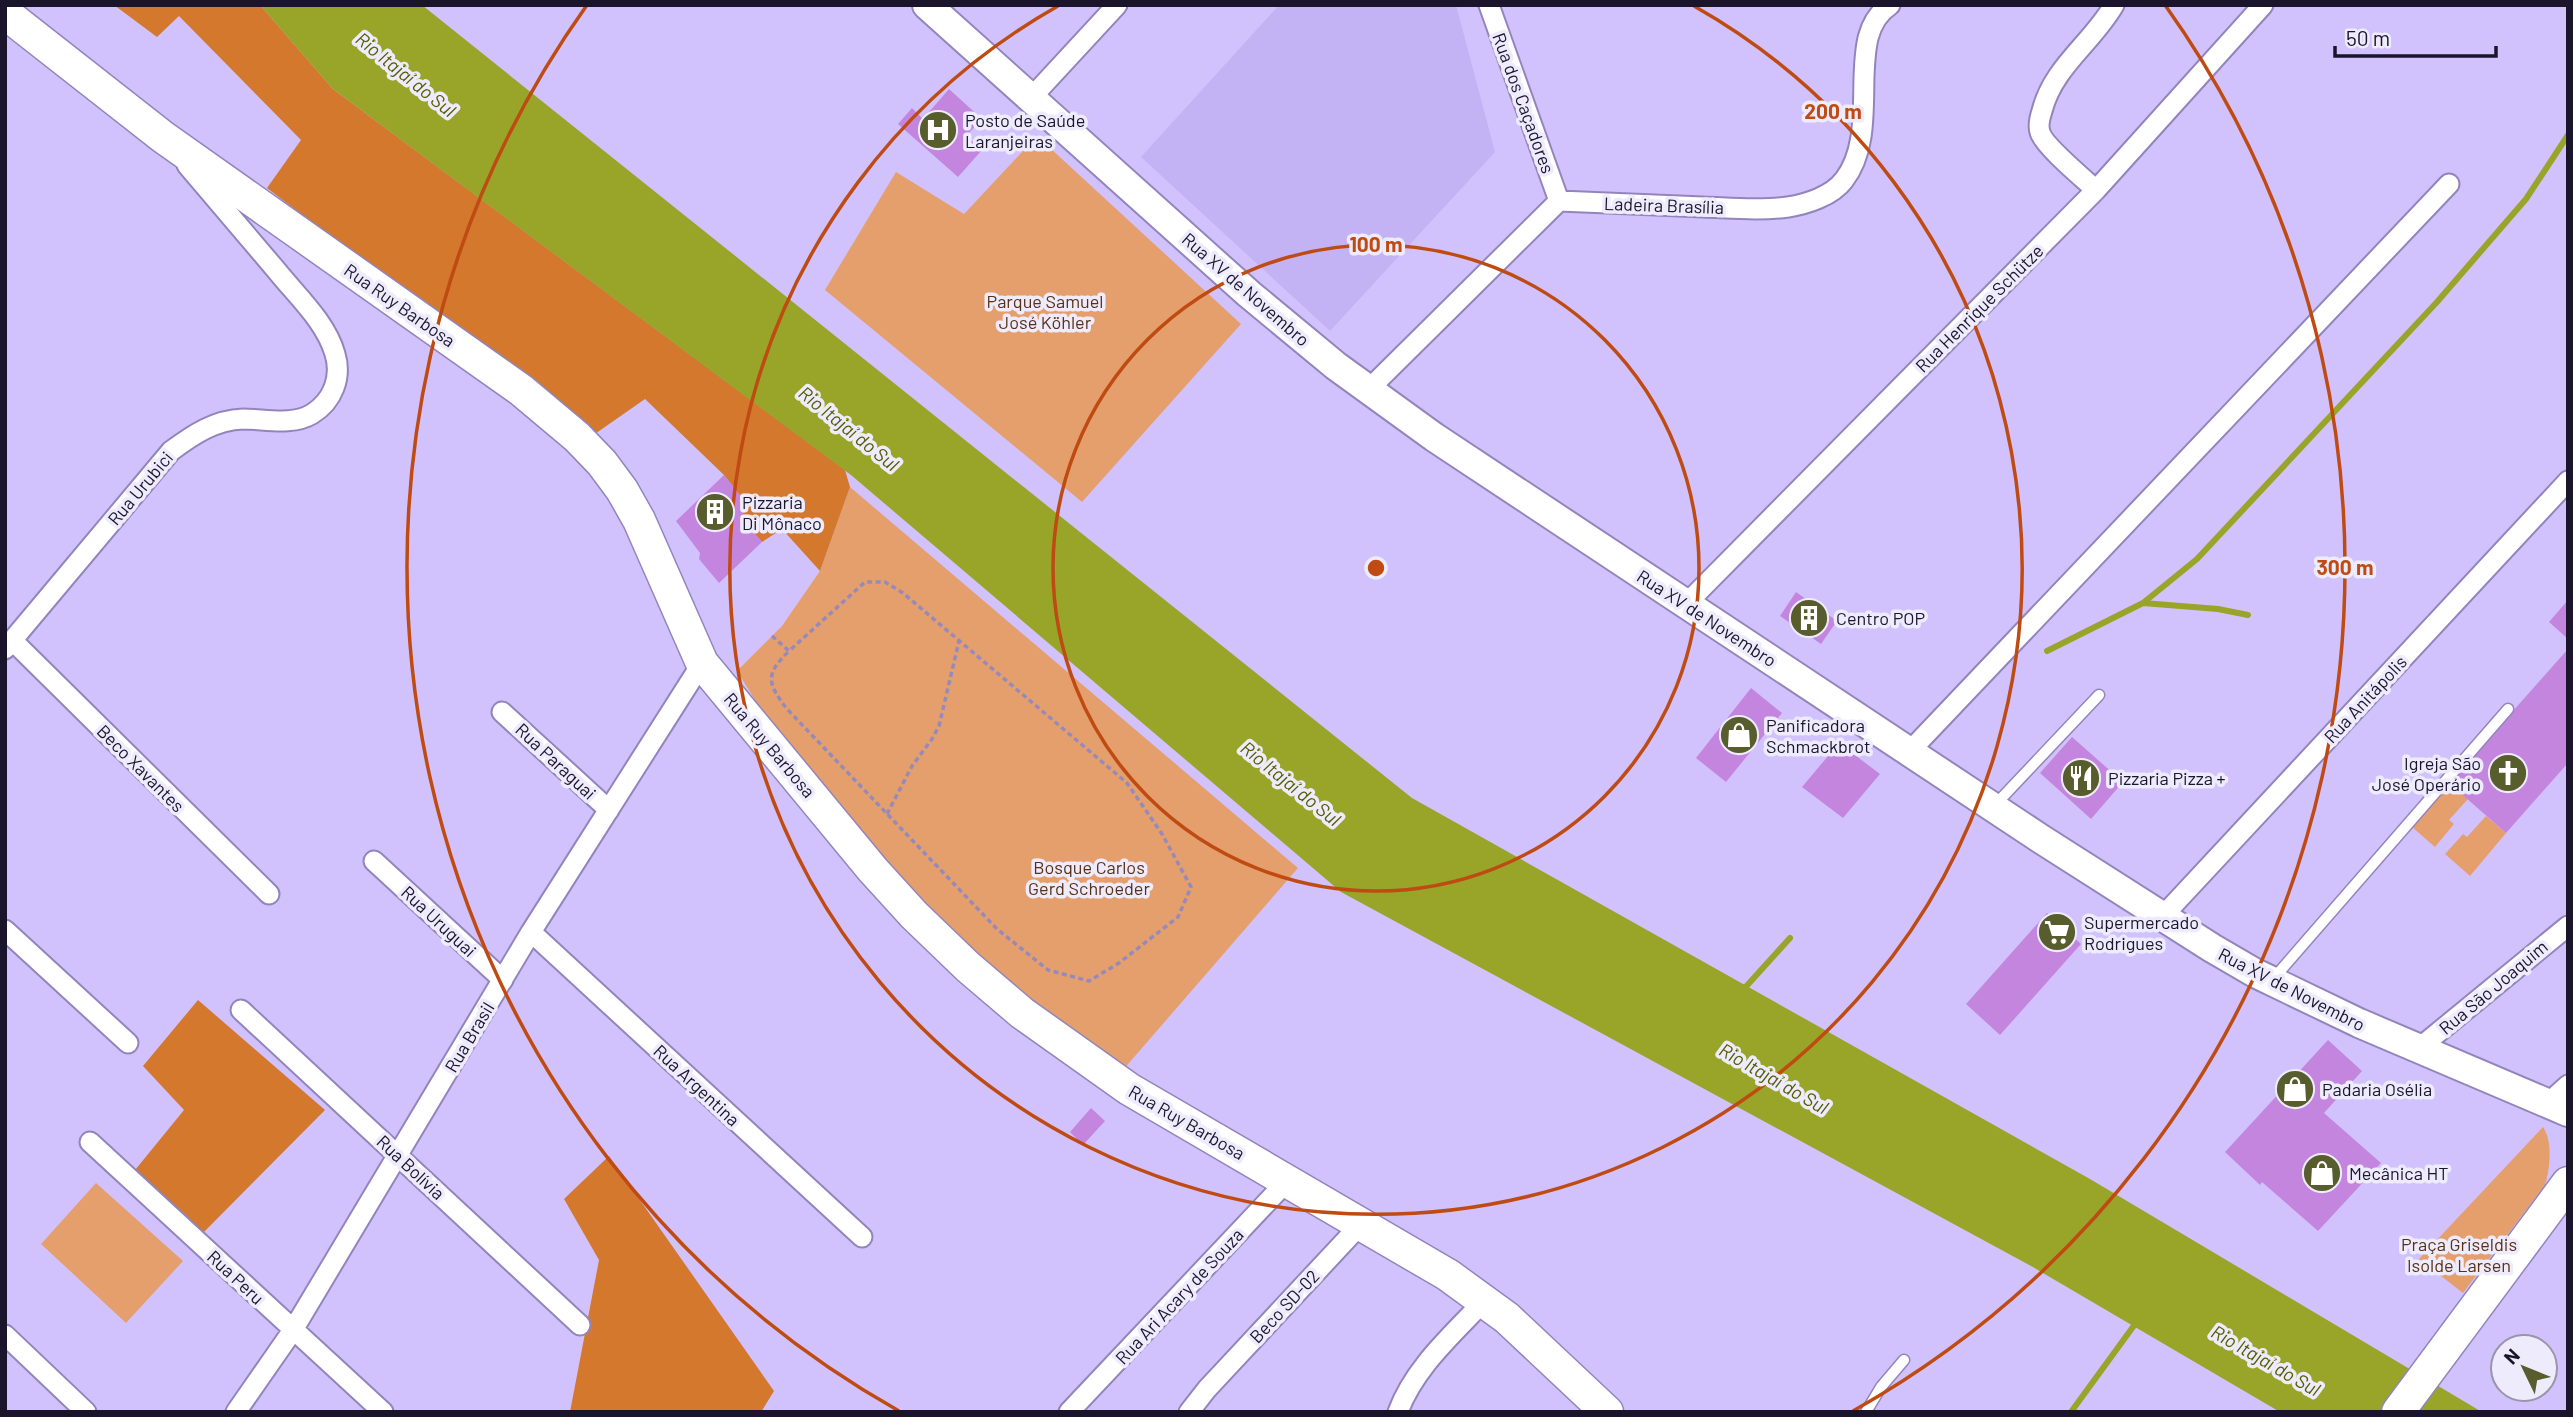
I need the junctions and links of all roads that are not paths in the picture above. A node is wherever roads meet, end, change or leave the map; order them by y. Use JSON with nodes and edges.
{"nodes":[{"id":1,"x":927,"y":5,"type":"edge"},
{"id":2,"x":1117,"y":5,"type":"edge"},
{"id":3,"x":1489,"y":5,"type":"edge"},
{"id":4,"x":1890,"y":5,"type":"edge"},
{"id":5,"x":2114,"y":5,"type":"edge"},
{"id":6,"x":2263,"y":5,"type":"edge"},
{"id":7,"x":5,"y":13,"type":"edge"},
{"id":8,"x":1031,"y":98,"type":"junction"},
{"id":9,"x":163,"y":137,"type":"junction"},
{"id":10,"x":2449,"y":184,"type":"dead end"},
{"id":11,"x":2096,"y":190,"type":"junction"},
{"id":12,"x":1559,"y":201,"type":"junction"},
{"id":13,"x":1367,"y":391,"type":"junction"},
{"id":14,"x":2568,"y":481,"type":"edge"},
{"id":15,"x":1686,"y":604,"type":"junction"},
{"id":16,"x":9,"y":645,"type":"edge"},
{"id":17,"x":702,"y":663,"type":"junction"},
{"id":18,"x":2099,"y":695,"type":"dead end"},
{"id":19,"x":2508,"y":709,"type":"dead end"},
{"id":20,"x":502,"y":712,"type":"dead end"},
{"id":21,"x":1909,"y":752,"type":"junction"},
{"id":22,"x":1993,"y":807,"type":"junction"},
{"id":23,"x":609,"y":810,"type":"junction"},
{"id":24,"x":374,"y":861,"type":"dead end"},
{"id":25,"x":269,"y":894,"type":"dead end"},
{"id":26,"x":2162,"y":917,"type":"junction"},
{"id":27,"x":2568,"y":926,"type":"edge"},
{"id":28,"x":5,"y":930,"type":"edge"},
{"id":29,"x":531,"y":932,"type":"junction"},
{"id":30,"x":503,"y":980,"type":"junction"},
{"id":31,"x":2272,"y":981,"type":"junction"},
{"id":32,"x":241,"y":1010,"type":"dead end"},
{"id":33,"x":128,"y":1043,"type":"dead end"},
{"id":34,"x":2418,"y":1049,"type":"junction"},
{"id":35,"x":2561,"y":1100,"type":"edge"},
{"id":36,"x":90,"y":1142,"type":"dead end"},
{"id":37,"x":398,"y":1156,"type":"junction"},
{"id":38,"x":1288,"y":1181,"type":"junction"},
{"id":39,"x":2568,"y":1183,"type":"edge"},
{"id":40,"x":1362,"y":1224,"type":"junction"},
{"id":41,"x":862,"y":1237,"type":"dead end"},
{"id":42,"x":1484,"y":1301,"type":"junction"},
{"id":43,"x":580,"y":1325,"type":"dead end"},
{"id":44,"x":293,"y":1330,"type":"junction"},
{"id":45,"x":5,"y":1335,"type":"edge"},
{"id":46,"x":1904,"y":1360,"type":"dead end"},
{"id":47,"x":86,"y":1412,"type":"edge"},
{"id":48,"x":236,"y":1412,"type":"edge"},
{"id":49,"x":383,"y":1412,"type":"edge"},
{"id":50,"x":1069,"y":1412,"type":"edge"},
{"id":51,"x":1189,"y":1412,"type":"edge"},
{"id":52,"x":1398,"y":1412,"type":"edge"},
{"id":53,"x":1607,"y":1412,"type":"edge"},
{"id":54,"x":1866,"y":1412,"type":"edge"},
{"id":55,"x":2398,"y":1412,"type":"edge"}],
"edges":[{"from":1,"to":8,"type":"main road","name":"Rua XV de Novembro"},
{"from":2,"to":8,"type":"street"},
{"from":3,"to":12,"type":"street","name":"Rua dos Caçadores"},
{"from":4,"to":12,"type":"street","name":"Ladeira Brasília"},
{"from":5,"to":11,"type":"street"},
{"from":6,"to":11,"type":"street","name":"Rua Henrique Schütze"},
{"from":7,"to":9,"type":"main road","name":"Rua Ruy Barbosa"},
{"from":8,"to":13,"type":"main road","name":"Rua XV de Novembro"},
{"from":9,"to":16,"type":"street","name":"Rua Urubici"},
{"from":9,"to":17,"type":"main road","name":"Rua Ruy Barbosa"},
{"from":10,"to":21,"type":"street"},
{"from":11,"to":15,"type":"street","name":"Rua Henrique Schütze"},
{"from":12,"to":13,"type":"street"},
{"from":13,"to":15,"type":"main road","name":"Rua XV de Novembro"},
{"from":14,"to":26,"type":"street","name":"Rua Anitápolis"},
{"from":15,"to":21,"type":"main road","name":"Rua XV de Novembro"},
{"from":16,"to":25,"type":"street","name":"Beco Xavantes"},
{"from":17,"to":23,"type":"street","name":"Rua Brasil"},
{"from":17,"to":38,"type":"main road","name":"Rua Ruy Barbosa"},
{"from":18,"to":22,"type":"lane"},
{"from":19,"to":31,"type":"lane"},
{"from":20,"to":23,"type":"street","name":"Rua Paraguai"},
{"from":21,"to":22,"type":"main road","name":"Rua XV de Novembro"},
{"from":22,"to":26,"type":"main road","name":"Rua XV de Novembro"},
{"from":23,"to":29,"type":"street","name":"Rua Brasil"},
{"from":24,"to":30,"type":"street","name":"Rua Uruguai"},
{"from":26,"to":31,"type":"main road","name":"Rua XV de Novembro"},
{"from":27,"to":34,"type":"street","name":"Rua São Joaquim"},
{"from":28,"to":33,"type":"street"},
{"from":29,"to":30,"type":"street","name":"Rua Brasil"},
{"from":29,"to":41,"type":"street","name":"Rua Argentina"},
{"from":30,"to":37,"type":"street","name":"Rua Brasil"},
{"from":31,"to":34,"type":"main road","name":"Rua XV de Novembro"},
{"from":32,"to":37,"type":"street","name":"Rua Bolívia"},
{"from":34,"to":35,"type":"main road","name":"Rua XV de Novembro"},
{"from":36,"to":44,"type":"street","name":"Rua Peru"},
{"from":37,"to":43,"type":"street","name":"Rua Bolívia"},
{"from":37,"to":44,"type":"street","name":"Rua Brasil"},
{"from":38,"to":40,"type":"main road","name":"Rua Ruy Barbosa"},
{"from":38,"to":50,"type":"street","name":"Rua Ari Acary de Souza"},
{"from":39,"to":55,"type":"main road"},
{"from":40,"to":42,"type":"main road","name":"Rua Ruy Barbosa"},
{"from":40,"to":51,"type":"street","name":"Beco SD-02"},
{"from":42,"to":52,"type":"street"},
{"from":42,"to":53,"type":"main road","name":"Rua Ruy Barbosa"},
{"from":44,"to":48,"type":"street","name":"Rua Brasil"},
{"from":44,"to":49,"type":"street","name":"Rua Peru"},
{"from":45,"to":47,"type":"street"},
{"from":46,"to":54,"type":"lane"}]}
